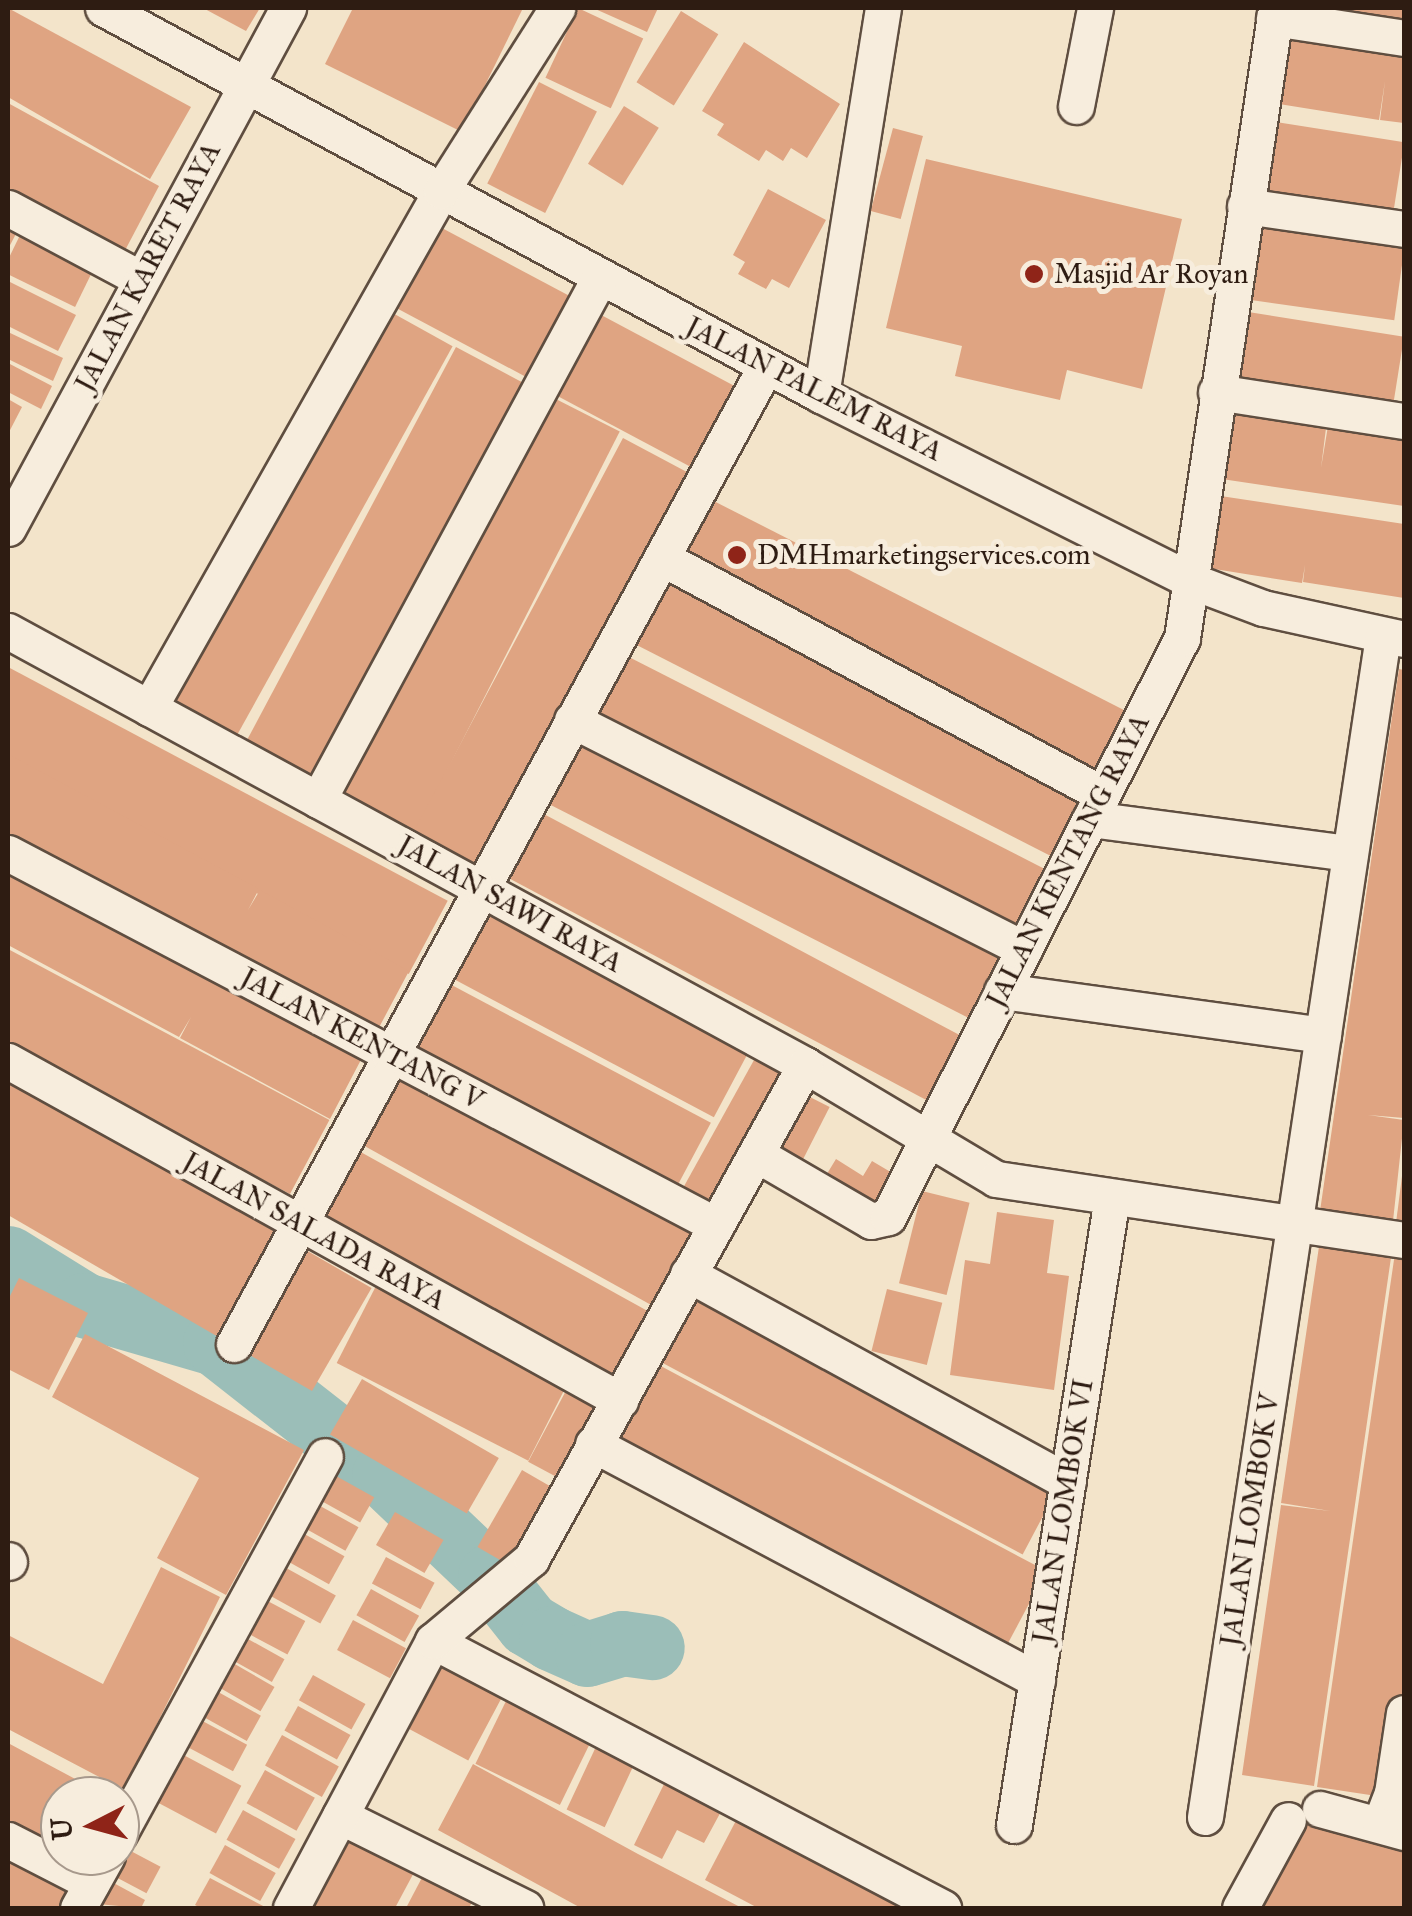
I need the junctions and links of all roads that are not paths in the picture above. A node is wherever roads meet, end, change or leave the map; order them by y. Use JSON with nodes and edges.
{"nodes":[{"id":1,"x":103,"y":8,"type":"edge"},
{"id":2,"x":288,"y":8,"type":"edge"},
{"id":3,"x":558,"y":8,"type":"edge"},
{"id":4,"x":883,"y":8,"type":"edge"},
{"id":5,"x":1095,"y":8,"type":"edge"},
{"id":6,"x":1275,"y":13,"type":"edge"},
{"id":7,"x":1404,"y":38,"type":"edge"},
{"id":8,"x":245,"y":86,"type":"junction"},
{"id":9,"x":1076,"y":106,"type":"dead end"},
{"id":10,"x":441,"y":191,"type":"junction"},
{"id":11,"x":1245,"y":206,"type":"junction"},
{"id":12,"x":8,"y":208,"type":"edge"},
{"id":13,"x":1404,"y":229,"type":"edge"},
{"id":14,"x":600,"y":277,"type":"junction"},
{"id":15,"x":141,"y":279,"type":"junction"},
{"id":16,"x":766,"y":366,"type":"junction"},
{"id":17,"x":1216,"y":392,"type":"junction"},
{"id":18,"x":821,"y":395,"type":"junction"},
{"id":19,"x":1404,"y":421,"type":"edge"},
{"id":20,"x":8,"y":528,"type":"edge"},
{"id":21,"x":662,"y":558,"type":"junction"},
{"id":22,"x":1194,"y":582,"type":"junction"},
{"id":23,"x":8,"y":631,"type":"edge"},
{"id":24,"x":1394,"y":637,"type":"edge"},
{"id":25,"x":149,"y":708,"type":"junction"},
{"id":26,"x":572,"y":720,"type":"junction"},
{"id":27,"x":318,"y":800,"type":"junction"},
{"id":28,"x":1096,"y":807,"type":"junction"},
{"id":29,"x":8,"y":853,"type":"edge"},
{"id":30,"x":1350,"y":853,"type":"junction"},
{"id":31,"x":480,"y":888,"type":"junction"},
{"id":32,"x":1024,"y":949,"type":"junction"},
{"id":33,"x":1002,"y":990,"type":"junction"},
{"id":34,"x":1323,"y":1035,"type":"junction"},
{"id":35,"x":389,"y":1053,"type":"junction"},
{"id":36,"x":8,"y":1061,"type":"edge"},
{"id":37,"x":806,"y":1065,"type":"junction"},
{"id":38,"x":928,"y":1136,"type":"junction"},
{"id":39,"x":756,"y":1154,"type":"junction"},
{"id":40,"x":1112,"y":1197,"type":"junction"},
{"id":41,"x":298,"y":1222,"type":"junction"},
{"id":42,"x":1294,"y":1224,"type":"junction"},
{"id":43,"x":716,"y":1225,"type":"junction"},
{"id":44,"x":1404,"y":1240,"type":"edge"},
{"id":45,"x":688,"y":1274,"type":"junction"},
{"id":46,"x":234,"y":1344,"type":"dead end"},
{"id":47,"x":620,"y":1400,"type":"junction"},
{"id":48,"x":593,"y":1444,"type":"junction"},
{"id":49,"x":325,"y":1456,"type":"dead end"},
{"id":50,"x":1068,"y":1482,"type":"junction"},
{"id":51,"x":446,"y":1632,"type":"junction"},
{"id":52,"x":1037,"y":1680,"type":"junction"},
{"id":53,"x":1404,"y":1713,"type":"edge"},
{"id":54,"x":140,"y":1795,"type":"edge"},
{"id":55,"x":1390,"y":1814,"type":"edge"},
{"id":56,"x":340,"y":1816,"type":"junction"},
{"id":57,"x":1205,"y":1817,"type":"dead end"},
{"id":58,"x":1014,"y":1824,"type":"dead end"},
{"id":59,"x":8,"y":1840,"type":"edge"},
{"id":60,"x":92,"y":1883,"type":"edge"},
{"id":61,"x":504,"y":1904,"type":"edge"},
{"id":62,"x":291,"y":1908,"type":"edge"},
{"id":63,"x":943,"y":1908,"type":"edge"},
{"id":64,"x":1240,"y":1908,"type":"edge"}],
"edges":[{"from":1,"to":8,"type":"street","name":"JALAN PALEM RAYA"},
{"from":2,"to":8,"type":"street","name":"JALAN KARET RAYA"},
{"from":3,"to":10,"type":"street"},
{"from":4,"to":18,"type":"street"},
{"from":5,"to":9,"type":"street"},
{"from":6,"to":7,"type":"street"},
{"from":6,"to":11,"type":"street","name":"JALAN KENTANG RAYA"},
{"from":8,"to":10,"type":"street","name":"JALAN PALEM RAYA"},
{"from":8,"to":15,"type":"street","name":"JALAN KARET RAYA"},
{"from":10,"to":14,"type":"street","name":"JALAN PALEM RAYA"},
{"from":10,"to":25,"type":"street"},
{"from":11,"to":13,"type":"street"},
{"from":11,"to":17,"type":"street","name":"JALAN KENTANG RAYA"},
{"from":12,"to":15,"type":"street"},
{"from":14,"to":16,"type":"street","name":"JALAN PALEM RAYA"},
{"from":14,"to":27,"type":"street"},
{"from":15,"to":20,"type":"street","name":"JALAN KARET RAYA"},
{"from":16,"to":18,"type":"street","name":"JALAN PALEM RAYA"},
{"from":16,"to":21,"type":"street"},
{"from":17,"to":19,"type":"street"},
{"from":17,"to":22,"type":"street","name":"JALAN KENTANG RAYA"},
{"from":18,"to":22,"type":"street","name":"JALAN PALEM RAYA"},
{"from":21,"to":26,"type":"street"},
{"from":21,"to":28,"type":"street"},
{"from":22,"to":24,"type":"street","name":"JALAN PALEM RAYA"},
{"from":22,"to":28,"type":"street","name":"JALAN KENTANG RAYA"},
{"from":23,"to":25,"type":"street","name":"JALAN SAWI RAYA"},
{"from":24,"to":30,"type":"street","name":"JALAN LOMBOK V"},
{"from":25,"to":27,"type":"street","name":"JALAN SAWI RAYA"},
{"from":26,"to":31,"type":"street"},
{"from":26,"to":32,"type":"street"},
{"from":27,"to":31,"type":"street","name":"JALAN SAWI RAYA"},
{"from":28,"to":30,"type":"street"},
{"from":28,"to":32,"type":"street","name":"JALAN KENTANG RAYA"},
{"from":29,"to":35,"type":"street","name":"JALAN KENTANG V"},
{"from":30,"to":34,"type":"street","name":"JALAN LOMBOK V"},
{"from":31,"to":35,"type":"street"},
{"from":31,"to":37,"type":"street","name":"JALAN SAWI RAYA"},
{"from":32,"to":33,"type":"street","name":"JALAN KENTANG RAYA"},
{"from":33,"to":34,"type":"street"},
{"from":33,"to":38,"type":"street","name":"JALAN KENTANG RAYA"},
{"from":34,"to":42,"type":"street","name":"JALAN LOMBOK V"},
{"from":35,"to":41,"type":"street"},
{"from":35,"to":43,"type":"street","name":"JALAN KENTANG V"},
{"from":36,"to":41,"type":"street","name":"JALAN SALADA RAYA"},
{"from":37,"to":38,"type":"street","name":"JALAN SAWI RAYA"},
{"from":37,"to":39,"type":"street"},
{"from":38,"to":39,"type":"street","name":"JALAN KENTANG RAYA"},
{"from":38,"to":40,"type":"street","name":"JALAN SAWI RAYA"},
{"from":39,"to":43,"type":"street"},
{"from":40,"to":42,"type":"street","name":"JALAN SAWI RAYA"},
{"from":40,"to":50,"type":"street","name":"JALAN LOMBOK VI"},
{"from":41,"to":46,"type":"street"},
{"from":41,"to":47,"type":"street","name":"JALAN SALADA RAYA"},
{"from":42,"to":44,"type":"street","name":"JALAN SAWI RAYA"},
{"from":42,"to":57,"type":"street","name":"JALAN LOMBOK V"},
{"from":43,"to":45,"type":"street"},
{"from":45,"to":47,"type":"street"},
{"from":45,"to":50,"type":"street"},
{"from":47,"to":48,"type":"street"},
{"from":48,"to":51,"type":"street"},
{"from":48,"to":52,"type":"street"},
{"from":49,"to":54,"type":"street"},
{"from":50,"to":52,"type":"street","name":"JALAN LOMBOK VI"},
{"from":51,"to":56,"type":"street"},
{"from":51,"to":63,"type":"street"},
{"from":52,"to":58,"type":"street","name":"JALAN LOMBOK VI"},
{"from":53,"to":55,"type":"street"},
{"from":55,"to":64,"type":"street"},
{"from":56,"to":61,"type":"street"},
{"from":56,"to":62,"type":"street"},
{"from":59,"to":60,"type":"street"}]}
